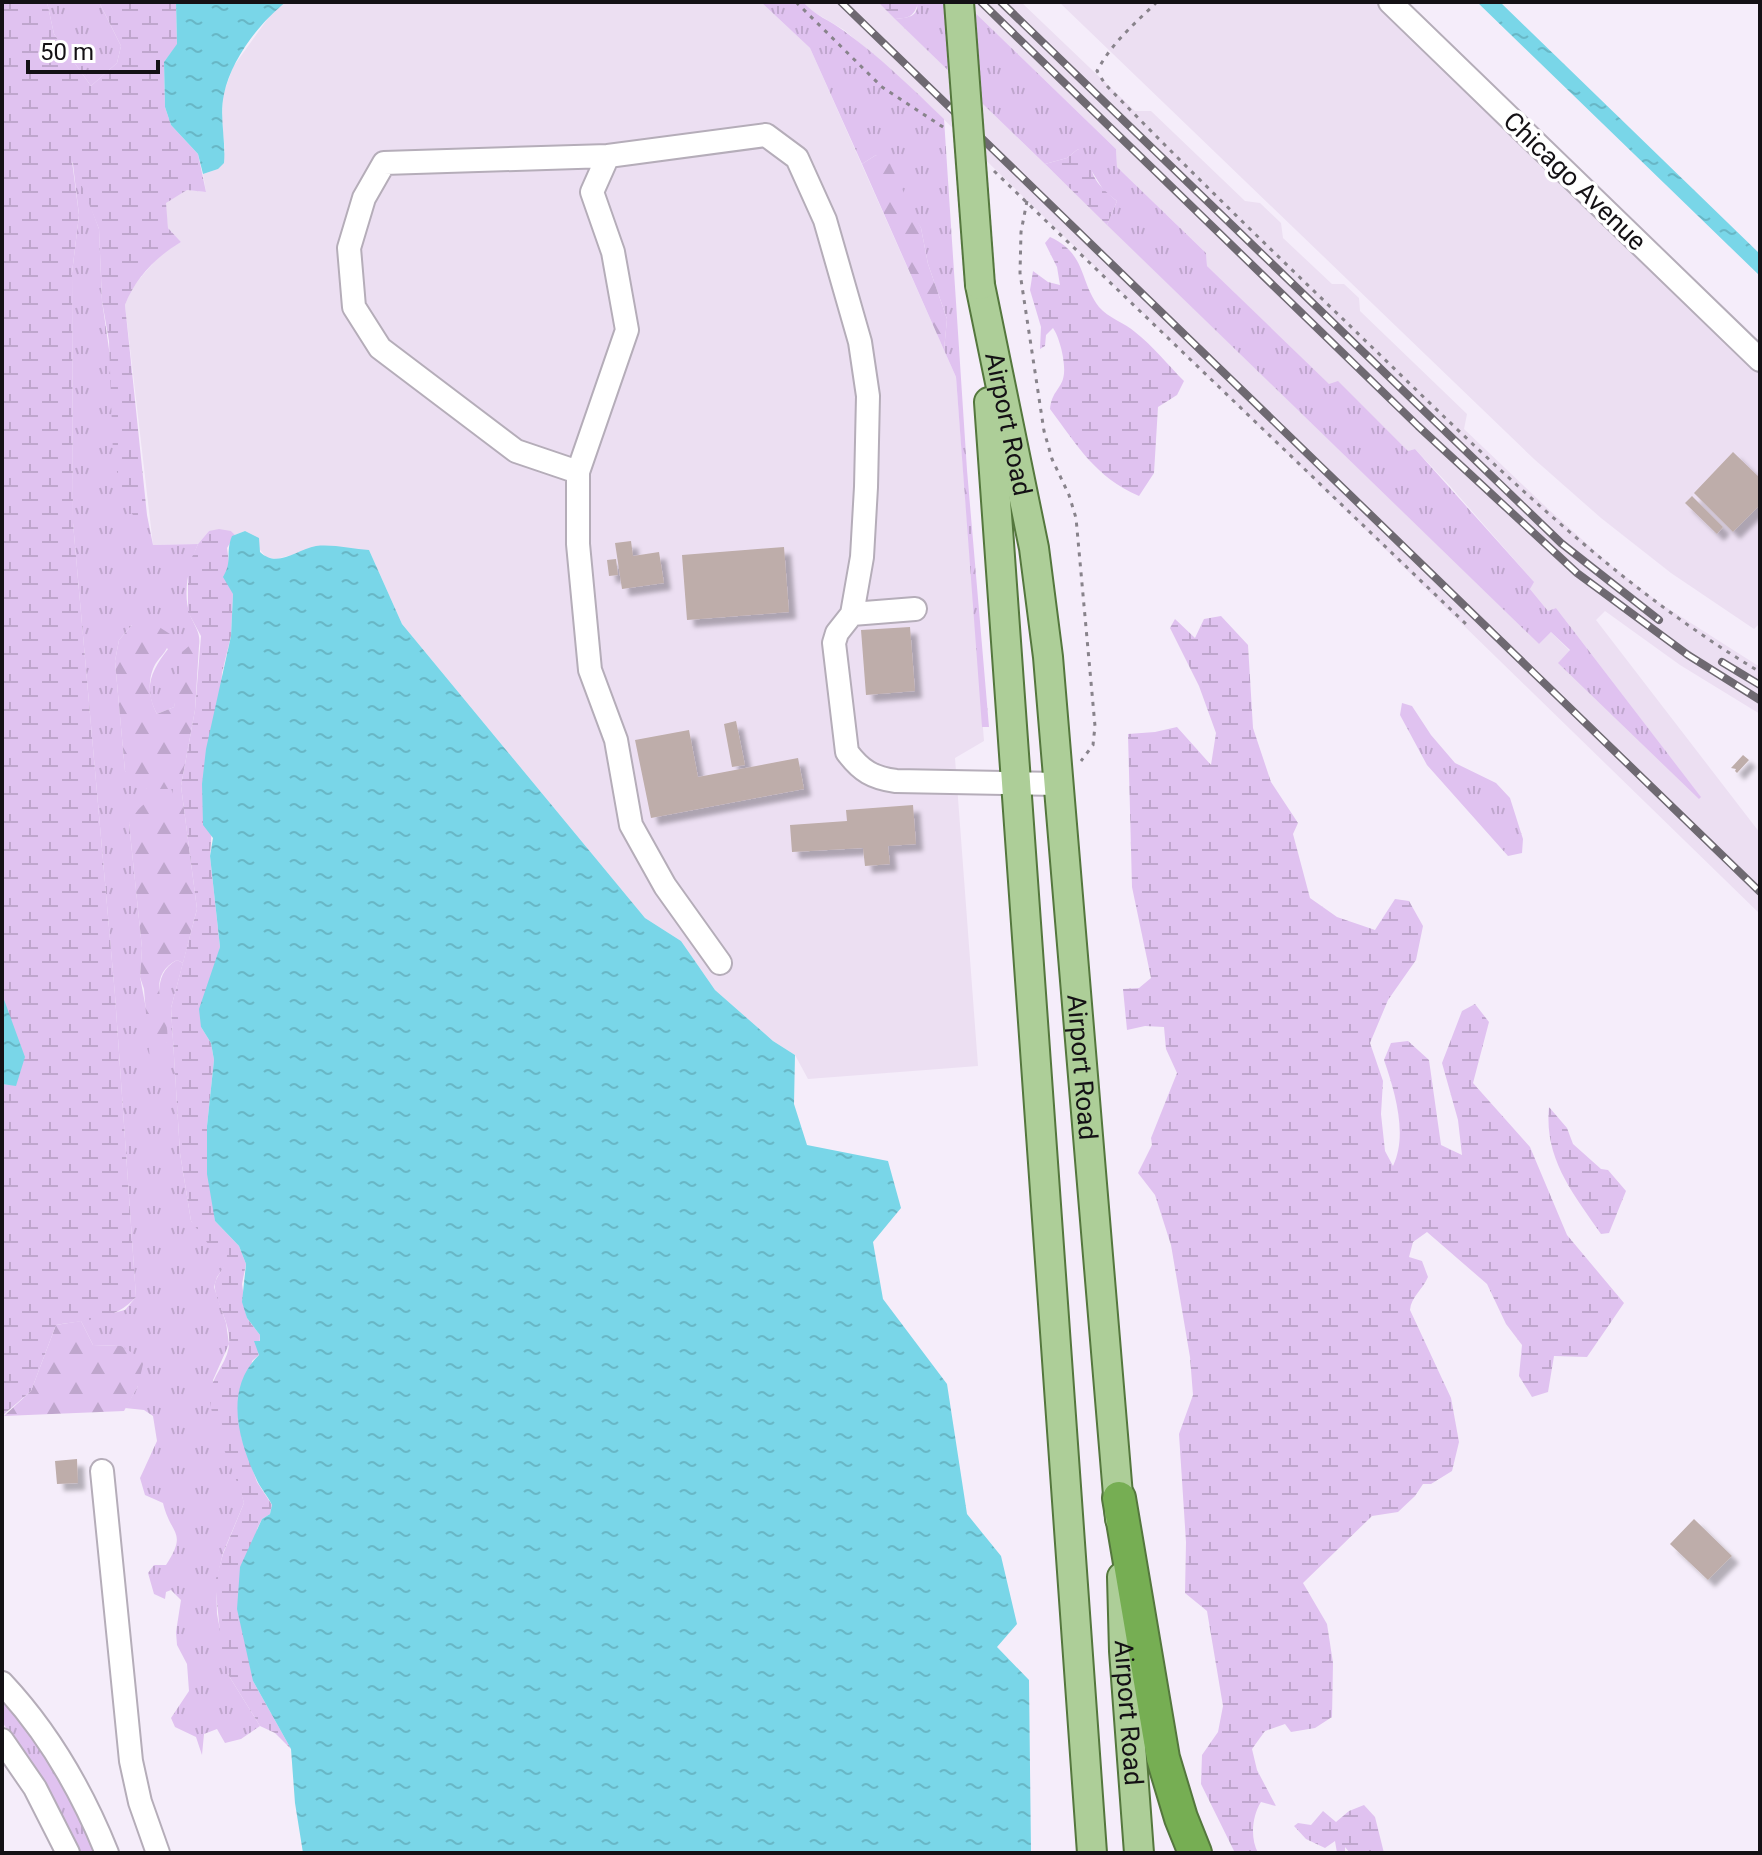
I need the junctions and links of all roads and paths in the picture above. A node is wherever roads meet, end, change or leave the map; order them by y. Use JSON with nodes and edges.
{"nodes":[{"id":1,"x":796,"y":2,"type":"edge"},
{"id":2,"x":959,"y":2,"type":"edge"},
{"id":3,"x":1157,"y":2,"type":"edge"},
{"id":4,"x":1390,"y":2,"type":"edge"},
{"id":5,"x":946,"y":129,"type":"dead end"},
{"id":6,"x":608,"y":156,"type":"junction"},
{"id":7,"x":988,"y":165,"type":"dead end"},
{"id":8,"x":1027,"y":201,"type":"junction"},
{"id":9,"x":980,"y":285,"type":"junction"},
{"id":10,"x":1760,"y":360,"type":"edge"},
{"id":11,"x":578,"y":472,"type":"junction"},
{"id":12,"x":915,"y":609,"type":"dead end"},
{"id":13,"x":852,"y":614,"type":"junction"},
{"id":14,"x":1467,"y":625,"type":"dead end"},
{"id":15,"x":1760,"y":672,"type":"edge"},
{"id":16,"x":1016,"y":784,"type":"junction"},
{"id":17,"x":1059,"y":784,"type":"junction"},
{"id":18,"x":720,"y":963,"type":"dead end"},
{"id":19,"x":1083,"y":1082,"type":"junction"},
{"id":20,"x":1037,"y":1084,"type":"junction"},
{"id":21,"x":102,"y":1471,"type":"dead end"},
{"id":22,"x":1119,"y":1498,"type":"junction"},
{"id":23,"x":2,"y":1683,"type":"edge"},
{"id":24,"x":2,"y":1740,"type":"edge"},
{"id":25,"x":68,"y":1853,"type":"edge"},
{"id":26,"x":107,"y":1853,"type":"edge"},
{"id":27,"x":158,"y":1853,"type":"edge"},
{"id":28,"x":1092,"y":1853,"type":"edge"},
{"id":29,"x":1139,"y":1853,"type":"edge"},
{"id":30,"x":1195,"y":1853,"type":"edge"}],
"edges":[{"from":1,"to":5,"type":"path"},
{"from":2,"to":9,"type":"main road","name":"Airport Road","bridge":true},
{"from":3,"to":15,"type":"path"},
{"from":4,"to":10,"type":"street","name":"Chicago Avenue"},
{"from":6,"to":11,"type":"street"},
{"from":6,"to":11,"type":"street"},
{"from":6,"to":13,"type":"street"},
{"from":7,"to":8,"type":"path"},
{"from":8,"to":14,"type":"path"},
{"from":8,"to":17,"type":"path"},
{"from":9,"to":16,"type":"main road","name":"Airport Road"},
{"from":9,"to":17,"type":"main road","name":"Airport Road"},
{"from":11,"to":18,"type":"street"},
{"from":12,"to":13,"type":"street"},
{"from":13,"to":16,"type":"street"},
{"from":16,"to":17,"type":"street"},
{"from":16,"to":20,"type":"main road","name":"Airport Road"},
{"from":17,"to":19,"type":"main road","name":"Airport Road"},
{"from":19,"to":20,"type":"main road"},
{"from":19,"to":22,"type":"main road","name":"Airport Road"},
{"from":20,"to":28,"type":"main road","name":"Airport Road"},
{"from":21,"to":27,"type":"street"},
{"from":22,"to":29,"type":"main road","name":"Airport Road"},
{"from":22,"to":30,"type":"highway"},
{"from":23,"to":26,"type":"street"},
{"from":24,"to":25,"type":"street"}]}
